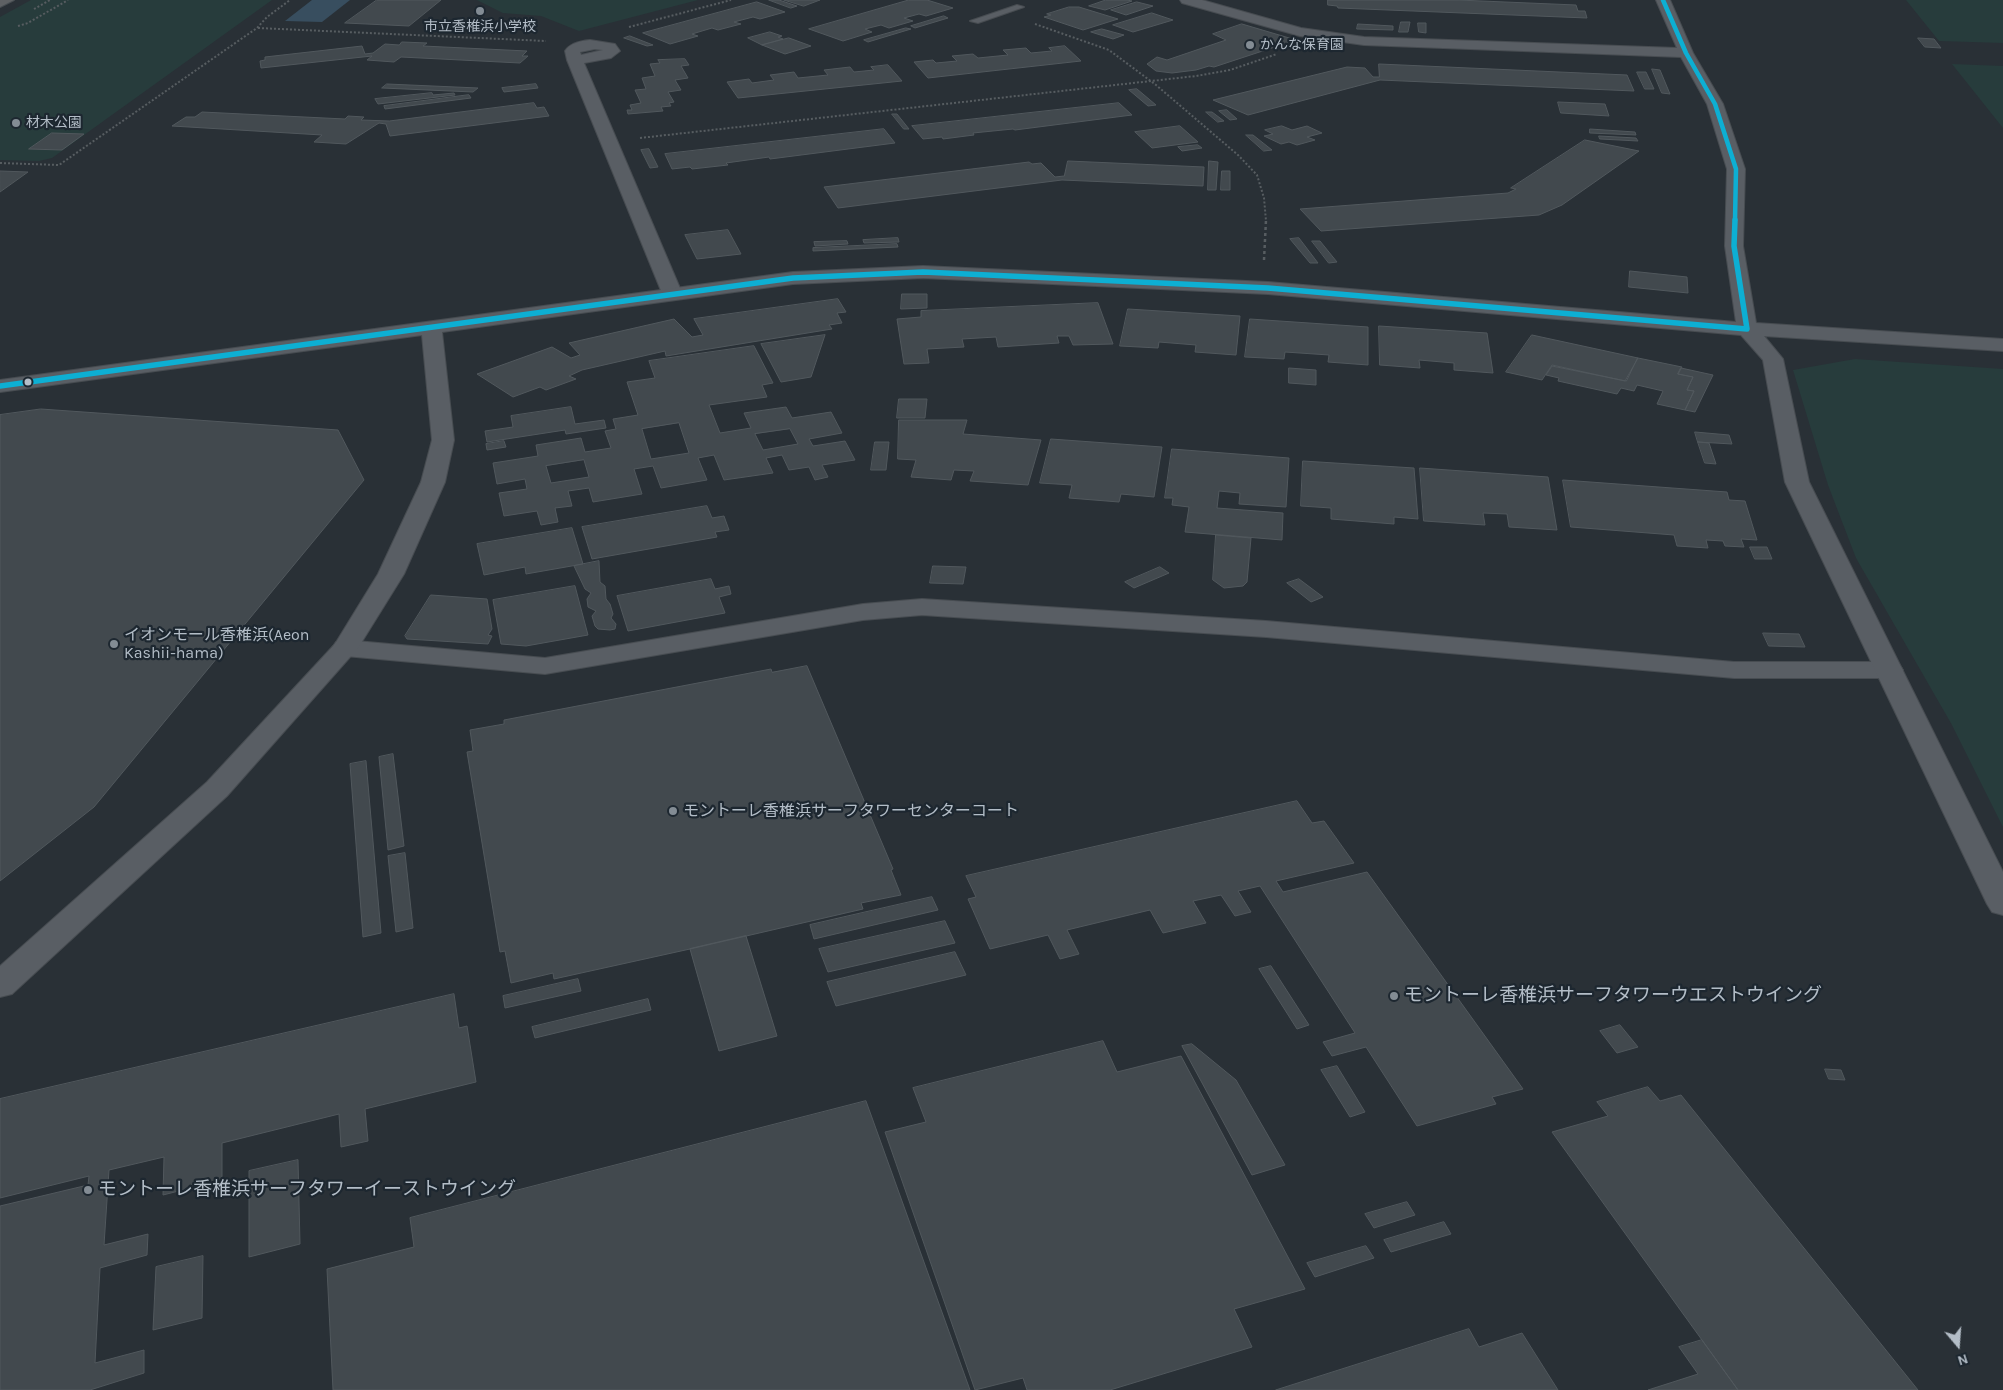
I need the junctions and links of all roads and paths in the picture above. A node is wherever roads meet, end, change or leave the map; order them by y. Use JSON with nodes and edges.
{"nodes":[{"id":1,"x":6,"y":0,"type":"edge"},
{"id":2,"x":50,"y":0,"type":"edge"},
{"id":3,"x":68,"y":0,"type":"edge"},
{"id":4,"x":290,"y":0,"type":"edge"},
{"id":5,"x":730,"y":0,"type":"edge"},
{"id":6,"x":1186,"y":0,"type":"edge"},
{"id":7,"x":1663,"y":0,"type":"edge"},
{"id":8,"x":0,"y":3,"type":"edge"},
{"id":9,"x":1020,"y":7,"type":"dead end"},
{"id":10,"x":34,"y":9,"type":"dead end"},
{"id":11,"x":1000,"y":13,"type":"junction"},
{"id":12,"x":975,"y":20,"type":"dead end"},
{"id":13,"x":13,"y":27,"type":"dead end"},
{"id":14,"x":257,"y":28,"type":"junction"},
{"id":15,"x":1323,"y":35,"type":"junction"},
{"id":16,"x":597,"y":45,"type":"joint"},
{"id":17,"x":1686,"y":53,"type":"junction"},
{"id":18,"x":575,"y":54,"type":"junction"},
{"id":19,"x":1151,"y":81,"type":"junction"},
{"id":20,"x":609,"y":142,"type":"junction"},
{"id":21,"x":0,"y":163,"type":"edge"},
{"id":22,"x":1268,"y":288,"type":"junction"},
{"id":23,"x":672,"y":293,"type":"junction"},
{"id":24,"x":432,"y":328,"type":"junction"},
{"id":25,"x":1747,"y":329,"type":"junction"},
{"id":26,"x":2003,"y":344,"type":"edge"},
{"id":27,"x":0,"y":386,"type":"edge"},
{"id":28,"x":345,"y":648,"type":"junction"},
{"id":29,"x":1889,"y":670,"type":"junction"},
{"id":30,"x":2003,"y":904,"type":"edge"},
{"id":31,"x":0,"y":986,"type":"edge"}],
"edges":[{"from":1,"to":8,"type":"highway"},
{"from":2,"to":10,"type":"path"},
{"from":3,"to":13,"type":"path"},
{"from":4,"to":14,"type":"path"},
{"from":5,"to":16,"type":"path"},
{"from":6,"to":15,"type":"street"},
{"from":7,"to":17,"type":"street"},
{"from":9,"to":11,"type":"lane"},
{"from":11,"to":12,"type":"lane"},
{"from":11,"to":19,"type":"path"},
{"from":14,"to":18,"type":"path"},
{"from":14,"to":21,"type":"path"},
{"from":15,"to":17,"type":"street"},
{"from":15,"to":19,"type":"path"},
{"from":16,"to":18,"type":"street"},
{"from":17,"to":25,"type":"street"},
{"from":18,"to":20,"type":"street"},
{"from":19,"to":20,"type":"path"},
{"from":19,"to":22,"type":"path"},
{"from":20,"to":23,"type":"street"},
{"from":22,"to":23,"type":"street"},
{"from":22,"to":25,"type":"street"},
{"from":23,"to":24,"type":"street"},
{"from":24,"to":27,"type":"street"},
{"from":24,"to":28,"type":"street"},
{"from":25,"to":26,"type":"street"},
{"from":25,"to":29,"type":"street"},
{"from":28,"to":29,"type":"street"},
{"from":28,"to":31,"type":"street"},
{"from":29,"to":30,"type":"street"}]}
